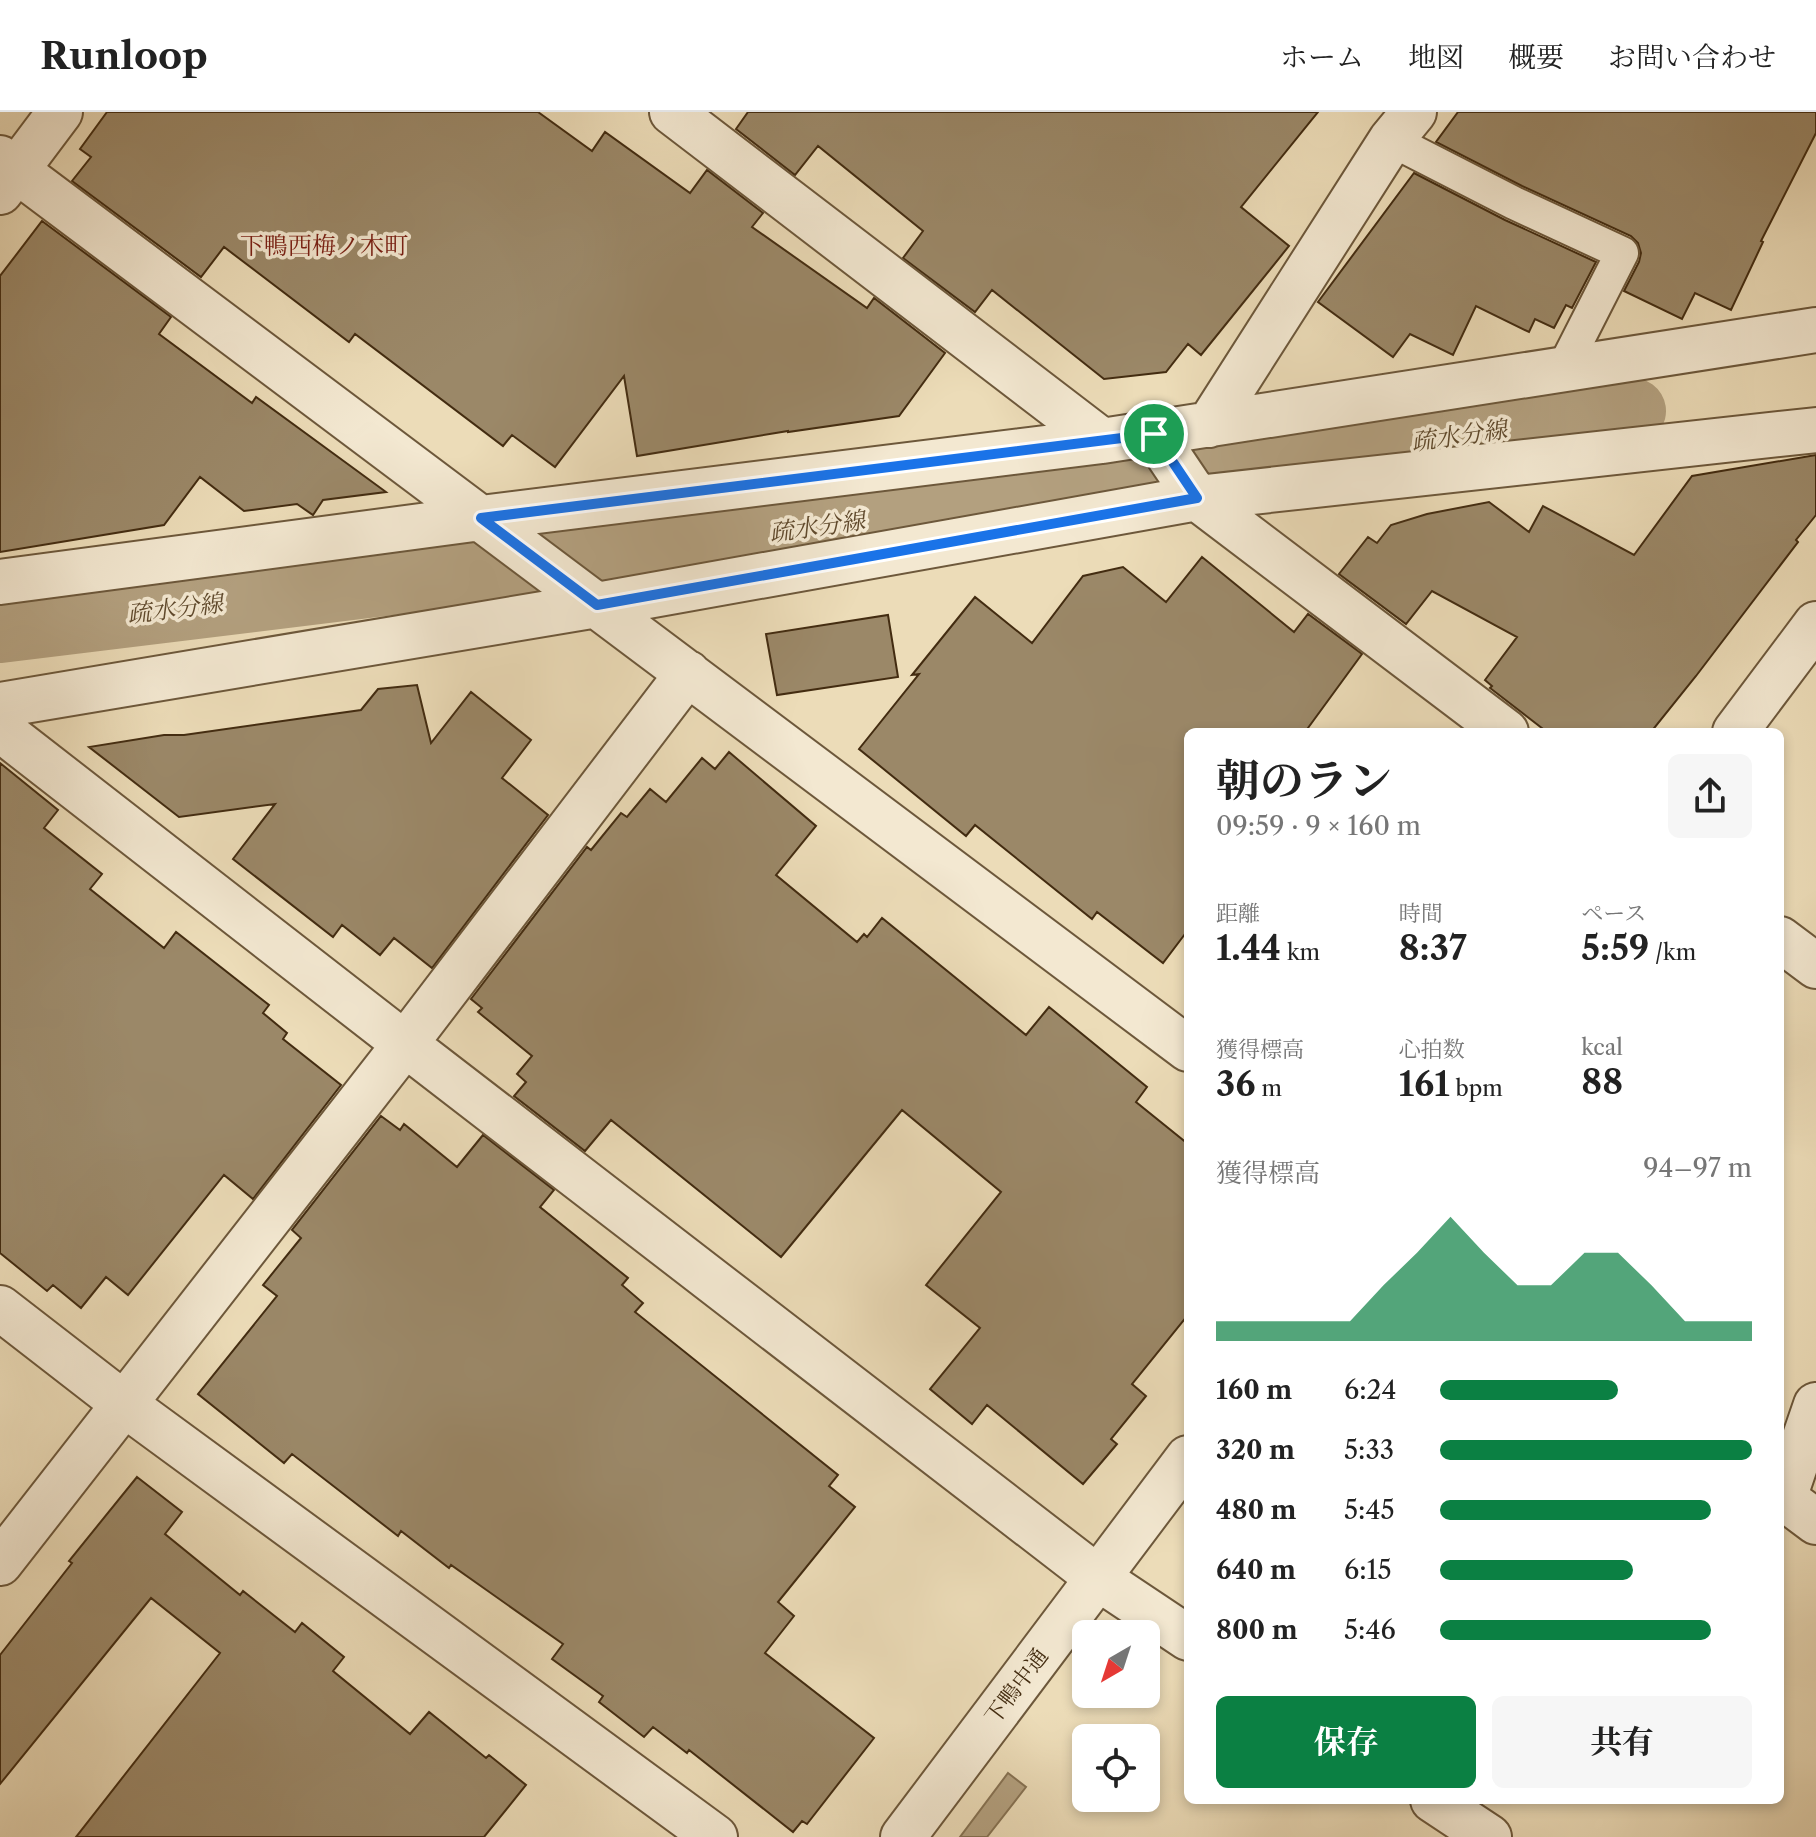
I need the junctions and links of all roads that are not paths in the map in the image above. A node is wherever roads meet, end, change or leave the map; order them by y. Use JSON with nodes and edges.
{"nodes":[{"id":1,"x":60,"y":112,"type":"edge"},
{"id":2,"x":672,"y":112,"type":"edge"},
{"id":3,"x":1404,"y":120,"type":"edge"},
{"id":4,"x":5,"y":173,"type":"edge"},
{"id":5,"x":1816,"y":330,"type":"edge"},
{"id":6,"x":1563,"y":369,"type":"junction"},
{"id":7,"x":1209,"y":425,"type":"junction"},
{"id":8,"x":1816,"y":430,"type":"edge"},
{"id":9,"x":1154,"y":434,"type":"junction"},
{"id":10,"x":1102,"y":441,"type":"junction"},
{"id":11,"x":1197,"y":498,"type":"junction"},
{"id":12,"x":481,"y":518,"type":"junction"},
{"id":13,"x":0,"y":582,"type":"edge"},
{"id":14,"x":597,"y":605,"type":"junction"},
{"id":15,"x":1816,"y":624,"type":"edge"},
{"id":16,"x":688,"y":673,"type":"junction"},
{"id":17,"x":0,"y":705,"type":"edge"},
{"id":18,"x":1501,"y":728,"type":"edge"},
{"id":19,"x":1738,"y":728,"type":"edge"},
{"id":20,"x":0,"y":729,"type":"edge"},
{"id":21,"x":1784,"y":942,"type":"edge"},
{"id":22,"x":1816,"y":966,"type":"edge"},
{"id":23,"x":405,"y":1044,"type":"junction"},
{"id":24,"x":1184,"y":1046,"type":"edge"},
{"id":25,"x":0,"y":1308,"type":"edge"},
{"id":26,"x":124,"y":1404,"type":"junction"},
{"id":27,"x":1816,"y":1405,"type":"edge"},
{"id":28,"x":1184,"y":1463,"type":"edge"},
{"id":29,"x":1793,"y":1505,"type":"edge"},
{"id":30,"x":0,"y":1563,"type":"edge"},
{"id":31,"x":1098,"y":1578,"type":"junction"},
{"id":32,"x":1184,"y":1635,"type":"edge"},
{"id":33,"x":1439,"y":1804,"type":"edge"},
{"id":34,"x":715,"y":1837,"type":"edge"},
{"id":35,"x":903,"y":1837,"type":"edge"},
{"id":36,"x":1489,"y":1837,"type":"edge"}],
"edges":[{"from":1,"to":4,"type":"street"},
{"from":2,"to":10,"type":"street"},
{"from":3,"to":6,"type":"lane"},
{"from":3,"to":7,"type":"street"},
{"from":4,"to":12,"type":"street"},
{"from":5,"to":6,"type":"street"},
{"from":6,"to":7,"type":"street"},
{"from":7,"to":9,"type":"street"},
{"from":8,"to":11,"type":"street"},
{"from":9,"to":10,"type":"street"},
{"from":9,"to":11,"type":"street"},
{"from":10,"to":12,"type":"street"},
{"from":11,"to":14,"type":"street"},
{"from":11,"to":18,"type":"street"},
{"from":12,"to":13,"type":"street"},
{"from":12,"to":14,"type":"street"},
{"from":14,"to":16,"type":"street"},
{"from":14,"to":17,"type":"street"},
{"from":15,"to":19,"type":"street"},
{"from":16,"to":23,"type":"street"},
{"from":16,"to":24,"type":"street"},
{"from":20,"to":23,"type":"street"},
{"from":21,"to":22,"type":"street"},
{"from":23,"to":26,"type":"street"},
{"from":23,"to":31,"type":"street"},
{"from":25,"to":26,"type":"street"},
{"from":26,"to":30,"type":"street"},
{"from":26,"to":34,"type":"street"},
{"from":27,"to":29,"type":"street"},
{"from":28,"to":31,"type":"street","name":"下鴨中通"},
{"from":31,"to":32,"type":"street"},
{"from":31,"to":35,"type":"street","name":"下鴨中通"},
{"from":33,"to":36,"type":"street"}]}
